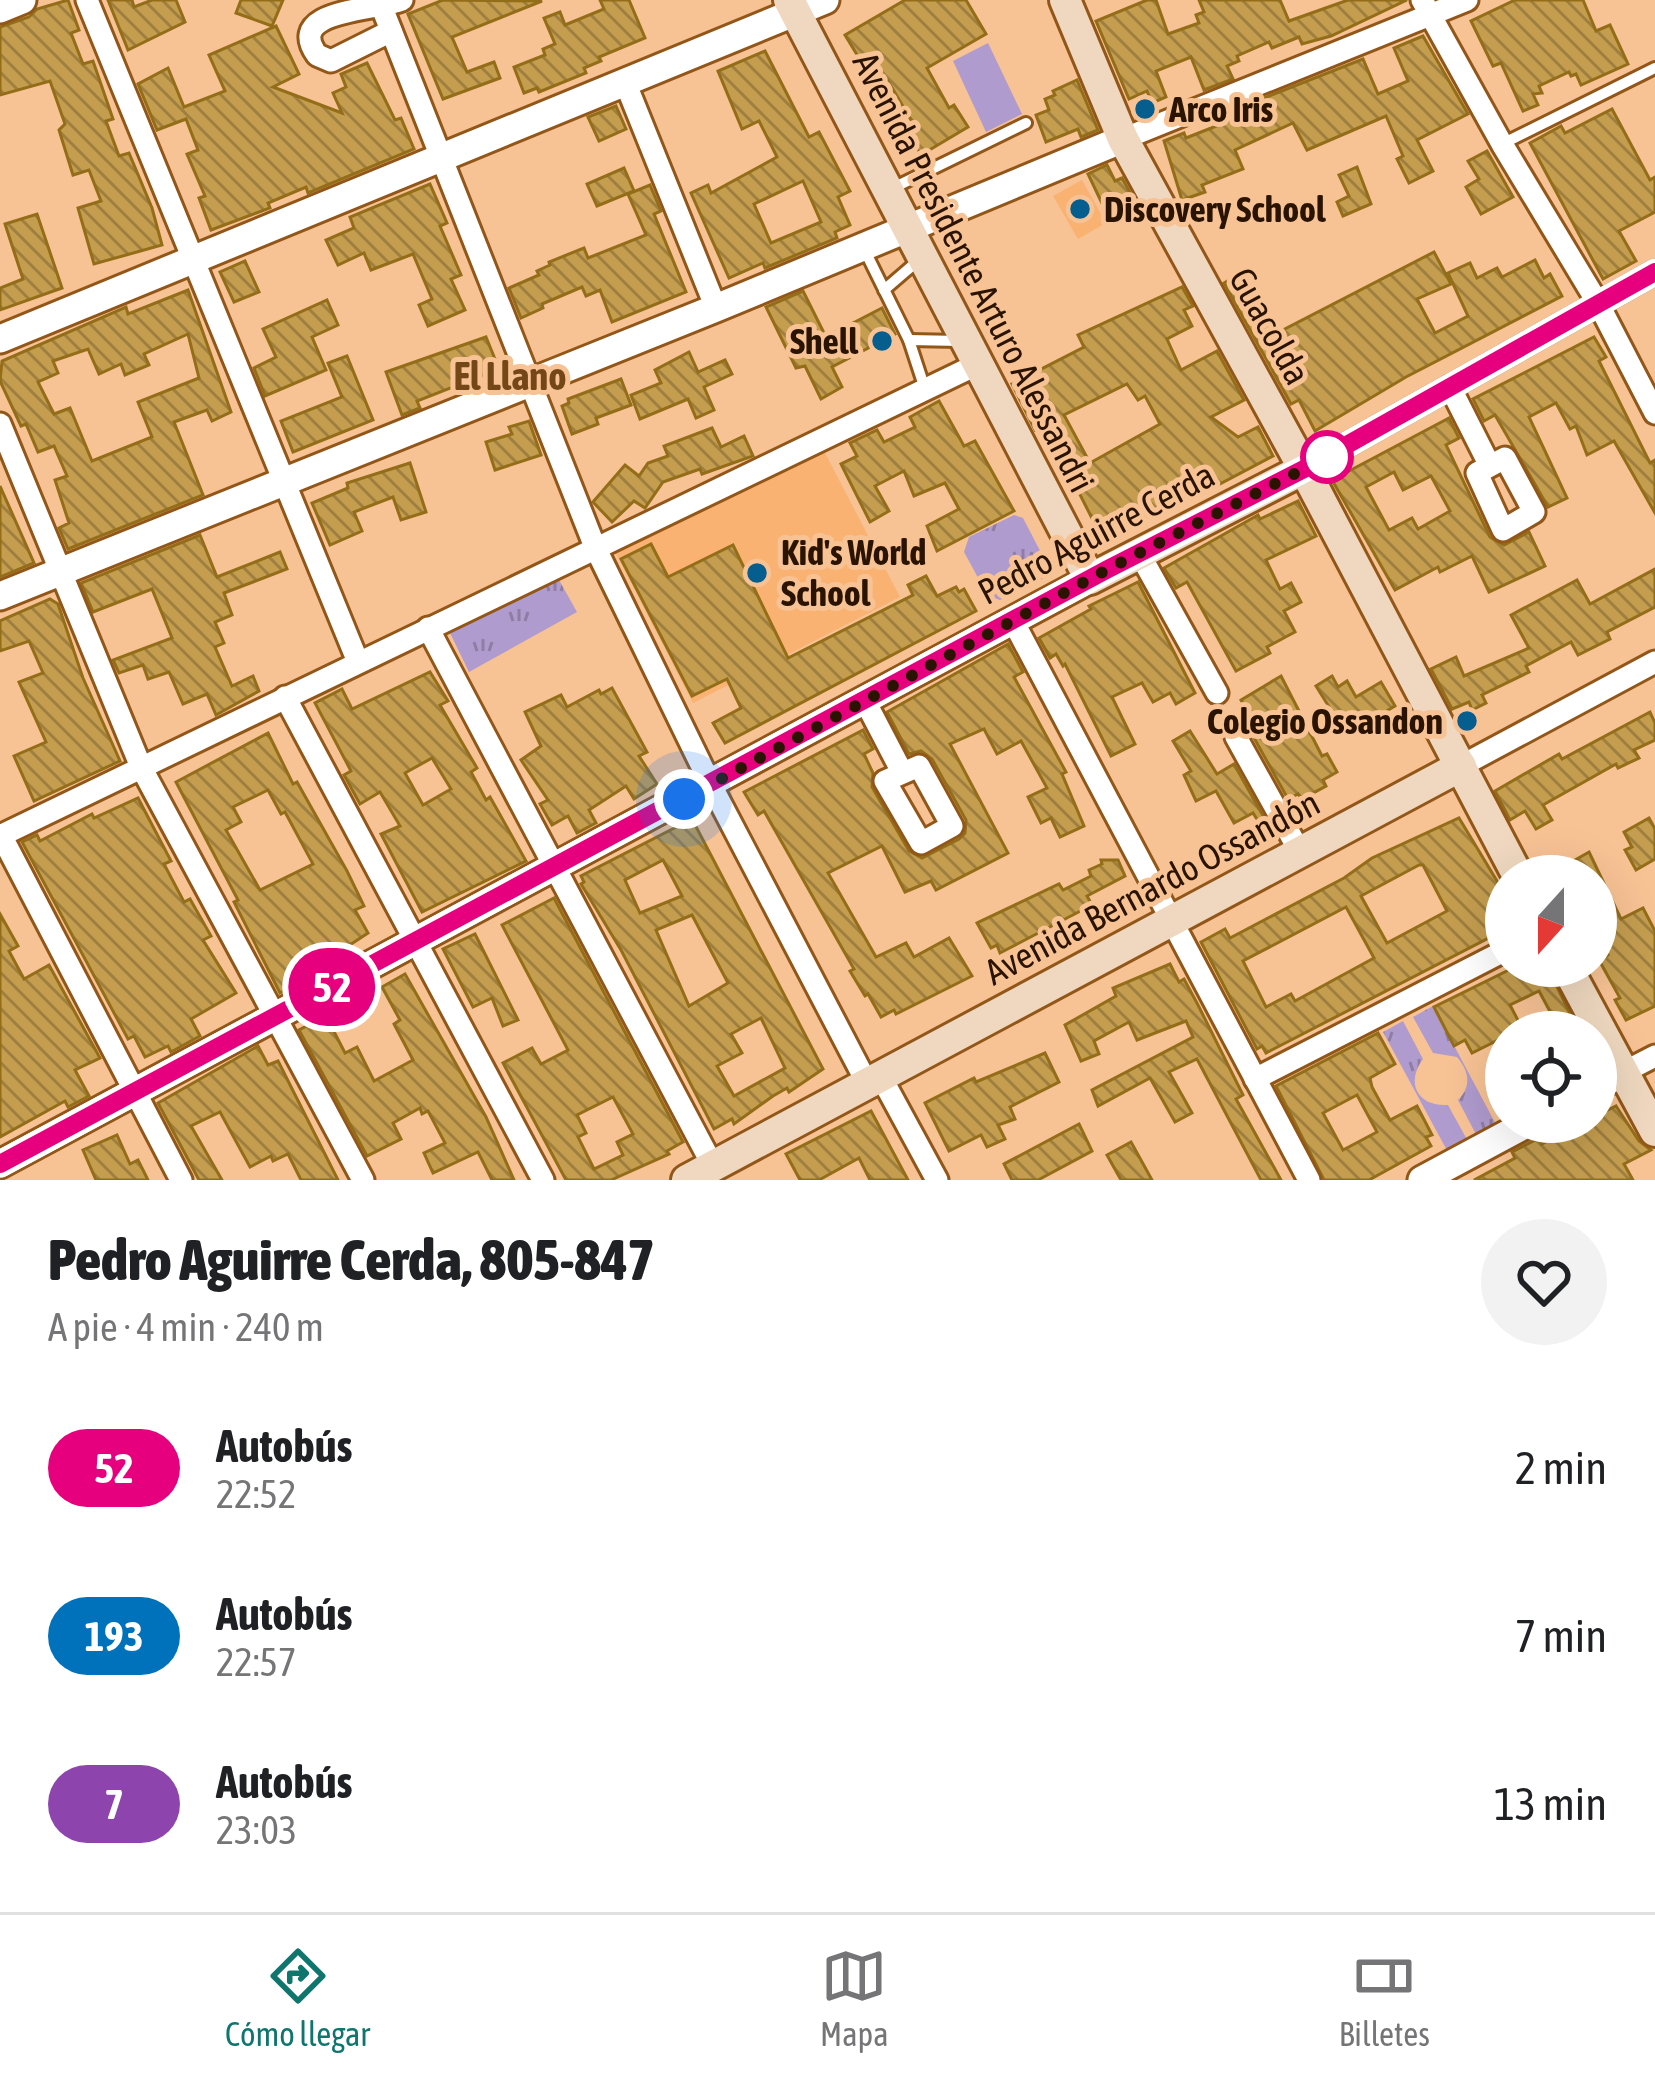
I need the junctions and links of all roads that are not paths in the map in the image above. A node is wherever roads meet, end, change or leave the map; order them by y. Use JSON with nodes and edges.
{"nodes":[{"id":1,"x":22,"y":0,"type":"edge"},
{"id":2,"x":87,"y":0,"type":"edge"},
{"id":3,"x":825,"y":0,"type":"edge"},
{"id":4,"x":1065,"y":0,"type":"edge"},
{"id":5,"x":1467,"y":0,"type":"edge"},
{"id":6,"x":388,"y":3,"type":"edge"},
{"id":7,"x":792,"y":6,"type":"edge"},
{"id":8,"x":1426,"y":8,"type":"edge"},
{"id":9,"x":0,"y":9,"type":"edge"},
{"id":10,"x":391,"y":31,"type":"junction"},
{"id":11,"x":1655,"y":68,"type":"edge"},
{"id":12,"x":625,"y":82,"type":"junction"},
{"id":13,"x":1026,"y":123,"type":"dead end"},
{"id":14,"x":1123,"y":139,"type":"junction"},
{"id":15,"x":1502,"y":144,"type":"junction"},
{"id":16,"x":440,"y":158,"type":"junction"},
{"id":17,"x":888,"y":190,"type":"junction"},
{"id":18,"x":915,"y":243,"type":"junction"},
{"id":19,"x":863,"y":248,"type":"junction"},
{"id":20,"x":194,"y":259,"type":"junction"},
{"id":21,"x":1655,"y":272,"type":"edge"},
{"id":22,"x":884,"y":290,"type":"junction"},
{"id":23,"x":1599,"y":305,"type":"junction"},
{"id":24,"x":716,"y":308,"type":"junction"},
{"id":25,"x":0,"y":339,"type":"edge"},
{"id":26,"x":910,"y":340,"type":"junction"},
{"id":27,"x":972,"y":352,"type":"junction"},
{"id":28,"x":532,"y":382,"type":"junction"},
{"id":29,"x":1450,"y":387,"type":"junction"},
{"id":30,"x":925,"y":389,"type":"junction"},
{"id":31,"x":1655,"y":413,"type":"edge"},
{"id":32,"x":0,"y":424,"type":"edge"},
{"id":33,"x":1490,"y":466,"type":"dead end"},
{"id":34,"x":1304,"y":469,"type":"junction"},
{"id":35,"x":283,"y":482,"type":"junction"},
{"id":36,"x":596,"y":547,"type":"junction"},
{"id":37,"x":1139,"y":553,"type":"junction"},
{"id":38,"x":60,"y":572,"type":"junction"},
{"id":39,"x":1090,"y":579,"type":"junction"},
{"id":40,"x":0,"y":596,"type":"edge"},
{"id":41,"x":1012,"y":621,"type":"junction"},
{"id":42,"x":428,"y":628,"type":"junction"},
{"id":43,"x":358,"y":662,"type":"junction"},
{"id":44,"x":1655,"y":662,"type":"edge"},
{"id":45,"x":1217,"y":693,"type":"dead end"},
{"id":46,"x":286,"y":697,"type":"junction"},
{"id":47,"x":865,"y":701,"type":"junction"},
{"id":48,"x":1236,"y":737,"type":"dead end"},
{"id":49,"x":141,"y":766,"type":"junction"},
{"id":50,"x":1461,"y":766,"type":"junction"},
{"id":51,"x":902,"y":772,"type":"dead end"},
{"id":52,"x":711,"y":785,"type":"junction"},
{"id":53,"x":1,"y":836,"type":"edge"},
{"id":54,"x":1300,"y":852,"type":"junction"},
{"id":55,"x":1507,"y":855,"type":"edge"},
{"id":56,"x":555,"y":867,"type":"junction"},
{"id":57,"x":1171,"y":921,"type":"junction"},
{"id":58,"x":417,"y":943,"type":"junction"},
{"id":59,"x":1485,"y":961,"type":"edge"},
{"id":60,"x":1577,"y":987,"type":"edge"},
{"id":61,"x":277,"y":1015,"type":"junction"},
{"id":62,"x":1655,"y":1056,"type":"edge"},
{"id":63,"x":1624,"y":1072,"type":"junction"},
{"id":64,"x":1617,"y":1076,"type":"edge"},
{"id":65,"x":1255,"y":1079,"type":"junction"},
{"id":66,"x":874,"y":1080,"type":"junction"},
{"id":67,"x":133,"y":1091,"type":"junction"},
{"id":68,"x":1655,"y":1131,"type":"edge"},
{"id":69,"x":1491,"y":1143,"type":"edge"},
{"id":70,"x":0,"y":1164,"type":"edge"},
{"id":71,"x":700,"y":1173,"type":"edge"},
{"id":72,"x":181,"y":1180,"type":"edge"},
{"id":73,"x":363,"y":1180,"type":"edge"},
{"id":74,"x":543,"y":1180,"type":"edge"},
{"id":75,"x":938,"y":1180,"type":"edge"},
{"id":76,"x":1309,"y":1180,"type":"edge"},
{"id":77,"x":1421,"y":1180,"type":"edge"}],
"edges":[{"from":1,"to":9,"type":"street"},
{"from":2,"to":20,"type":"street"},
{"from":3,"to":7,"type":"street"},
{"from":4,"to":14,"type":"main road","name":"Guacolda"},
{"from":5,"to":8,"type":"street"},
{"from":6,"to":10,"type":"street"},
{"from":6,"to":10,"type":"street"},
{"from":7,"to":12,"type":"street"},
{"from":7,"to":17,"type":"main road","name":"Avenida Presidente Arturo Alessandri"},
{"from":8,"to":14,"type":"street"},
{"from":8,"to":15,"type":"street"},
{"from":10,"to":16,"type":"street"},
{"from":11,"to":15,"type":"lane"},
{"from":12,"to":16,"type":"street"},
{"from":12,"to":24,"type":"street"},
{"from":13,"to":17,"type":"lane"},
{"from":14,"to":18,"type":"street"},
{"from":14,"to":34,"type":"main road","name":"Guacolda"},
{"from":15,"to":23,"type":"street"},
{"from":16,"to":20,"type":"street"},
{"from":16,"to":28,"type":"street"},
{"from":17,"to":18,"type":"main road","name":"Avenida Presidente Arturo Alessandri"},
{"from":18,"to":19,"type":"street"},
{"from":18,"to":22,"type":"lane"},
{"from":18,"to":27,"type":"main road","name":"Avenida Presidente Arturo Alessandri"},
{"from":19,"to":22,"type":"lane"},
{"from":19,"to":24,"type":"street"},
{"from":20,"to":25,"type":"street"},
{"from":20,"to":35,"type":"street"},
{"from":21,"to":23,"type":"street","name":"Pedro Aguirre Cerda"},
{"from":22,"to":26,"type":"lane"},
{"from":23,"to":29,"type":"street","name":"Pedro Aguirre Cerda"},
{"from":23,"to":31,"type":"street"},
{"from":24,"to":28,"type":"street"},
{"from":26,"to":27,"type":"lane"},
{"from":26,"to":30,"type":"lane"},
{"from":27,"to":30,"type":"street"},
{"from":27,"to":39,"type":"main road","name":"Avenida Presidente Arturo Alessandri"},
{"from":28,"to":35,"type":"street"},
{"from":28,"to":36,"type":"street"},
{"from":29,"to":33,"type":"street"},
{"from":29,"to":34,"type":"street","name":"Pedro Aguirre Cerda"},
{"from":30,"to":36,"type":"street"},
{"from":32,"to":38,"type":"street"},
{"from":34,"to":37,"type":"main road","name":"Pedro Aguirre Cerda"},
{"from":34,"to":50,"type":"main road","name":"Guacolda"},
{"from":35,"to":38,"type":"street"},
{"from":35,"to":43,"type":"street"},
{"from":36,"to":42,"type":"street"},
{"from":36,"to":52,"type":"street"},
{"from":37,"to":39,"type":"main road","name":"Pedro Aguirre Cerda"},
{"from":37,"to":45,"type":"street"},
{"from":38,"to":40,"type":"street"},
{"from":38,"to":49,"type":"street"},
{"from":39,"to":41,"type":"street","name":"Pedro Aguirre Cerda"},
{"from":41,"to":47,"type":"street","name":"Pedro Aguirre Cerda"},
{"from":41,"to":57,"type":"street"},
{"from":42,"to":43,"type":"street"},
{"from":42,"to":56,"type":"street"},
{"from":43,"to":46,"type":"street"},
{"from":44,"to":50,"type":"street","name":"Avenida Bernardo Ossandón"},
{"from":46,"to":49,"type":"street"},
{"from":46,"to":58,"type":"street"},
{"from":47,"to":51,"type":"street"},
{"from":47,"to":52,"type":"street","name":"Pedro Aguirre Cerda"},
{"from":48,"to":54,"type":"street"},
{"from":49,"to":53,"type":"street"},
{"from":49,"to":61,"type":"street"},
{"from":50,"to":54,"type":"main road","name":"Avenida Bernardo Ossandón"},
{"from":50,"to":55,"type":"main road","name":"Guacolda"},
{"from":52,"to":56,"type":"street","name":"Pedro Aguirre Cerda"},
{"from":52,"to":66,"type":"street"},
{"from":53,"to":67,"type":"street"},
{"from":54,"to":57,"type":"main road","name":"Avenida Bernardo Ossandón"},
{"from":56,"to":58,"type":"street","name":"Pedro Aguirre Cerda"},
{"from":56,"to":71,"type":"street"},
{"from":57,"to":65,"type":"street"},
{"from":57,"to":66,"type":"main road","name":"Avenida Bernardo Ossandón"},
{"from":58,"to":61,"type":"street","name":"Pedro Aguirre Cerda"},
{"from":58,"to":74,"type":"street"},
{"from":59,"to":65,"type":"street"},
{"from":60,"to":63,"type":"main road"},
{"from":61,"to":67,"type":"street","name":"Pedro Aguirre Cerda"},
{"from":61,"to":73,"type":"street"},
{"from":62,"to":63,"type":"street"},
{"from":63,"to":64,"type":"street"},
{"from":63,"to":68,"type":"main road"},
{"from":65,"to":76,"type":"street"},
{"from":66,"to":71,"type":"main road","name":"Avenida Bernardo Ossandón"},
{"from":66,"to":75,"type":"street"},
{"from":67,"to":70,"type":"street","name":"Pedro Aguirre Cerda"},
{"from":67,"to":72,"type":"street"},
{"from":69,"to":77,"type":"street"}]}
